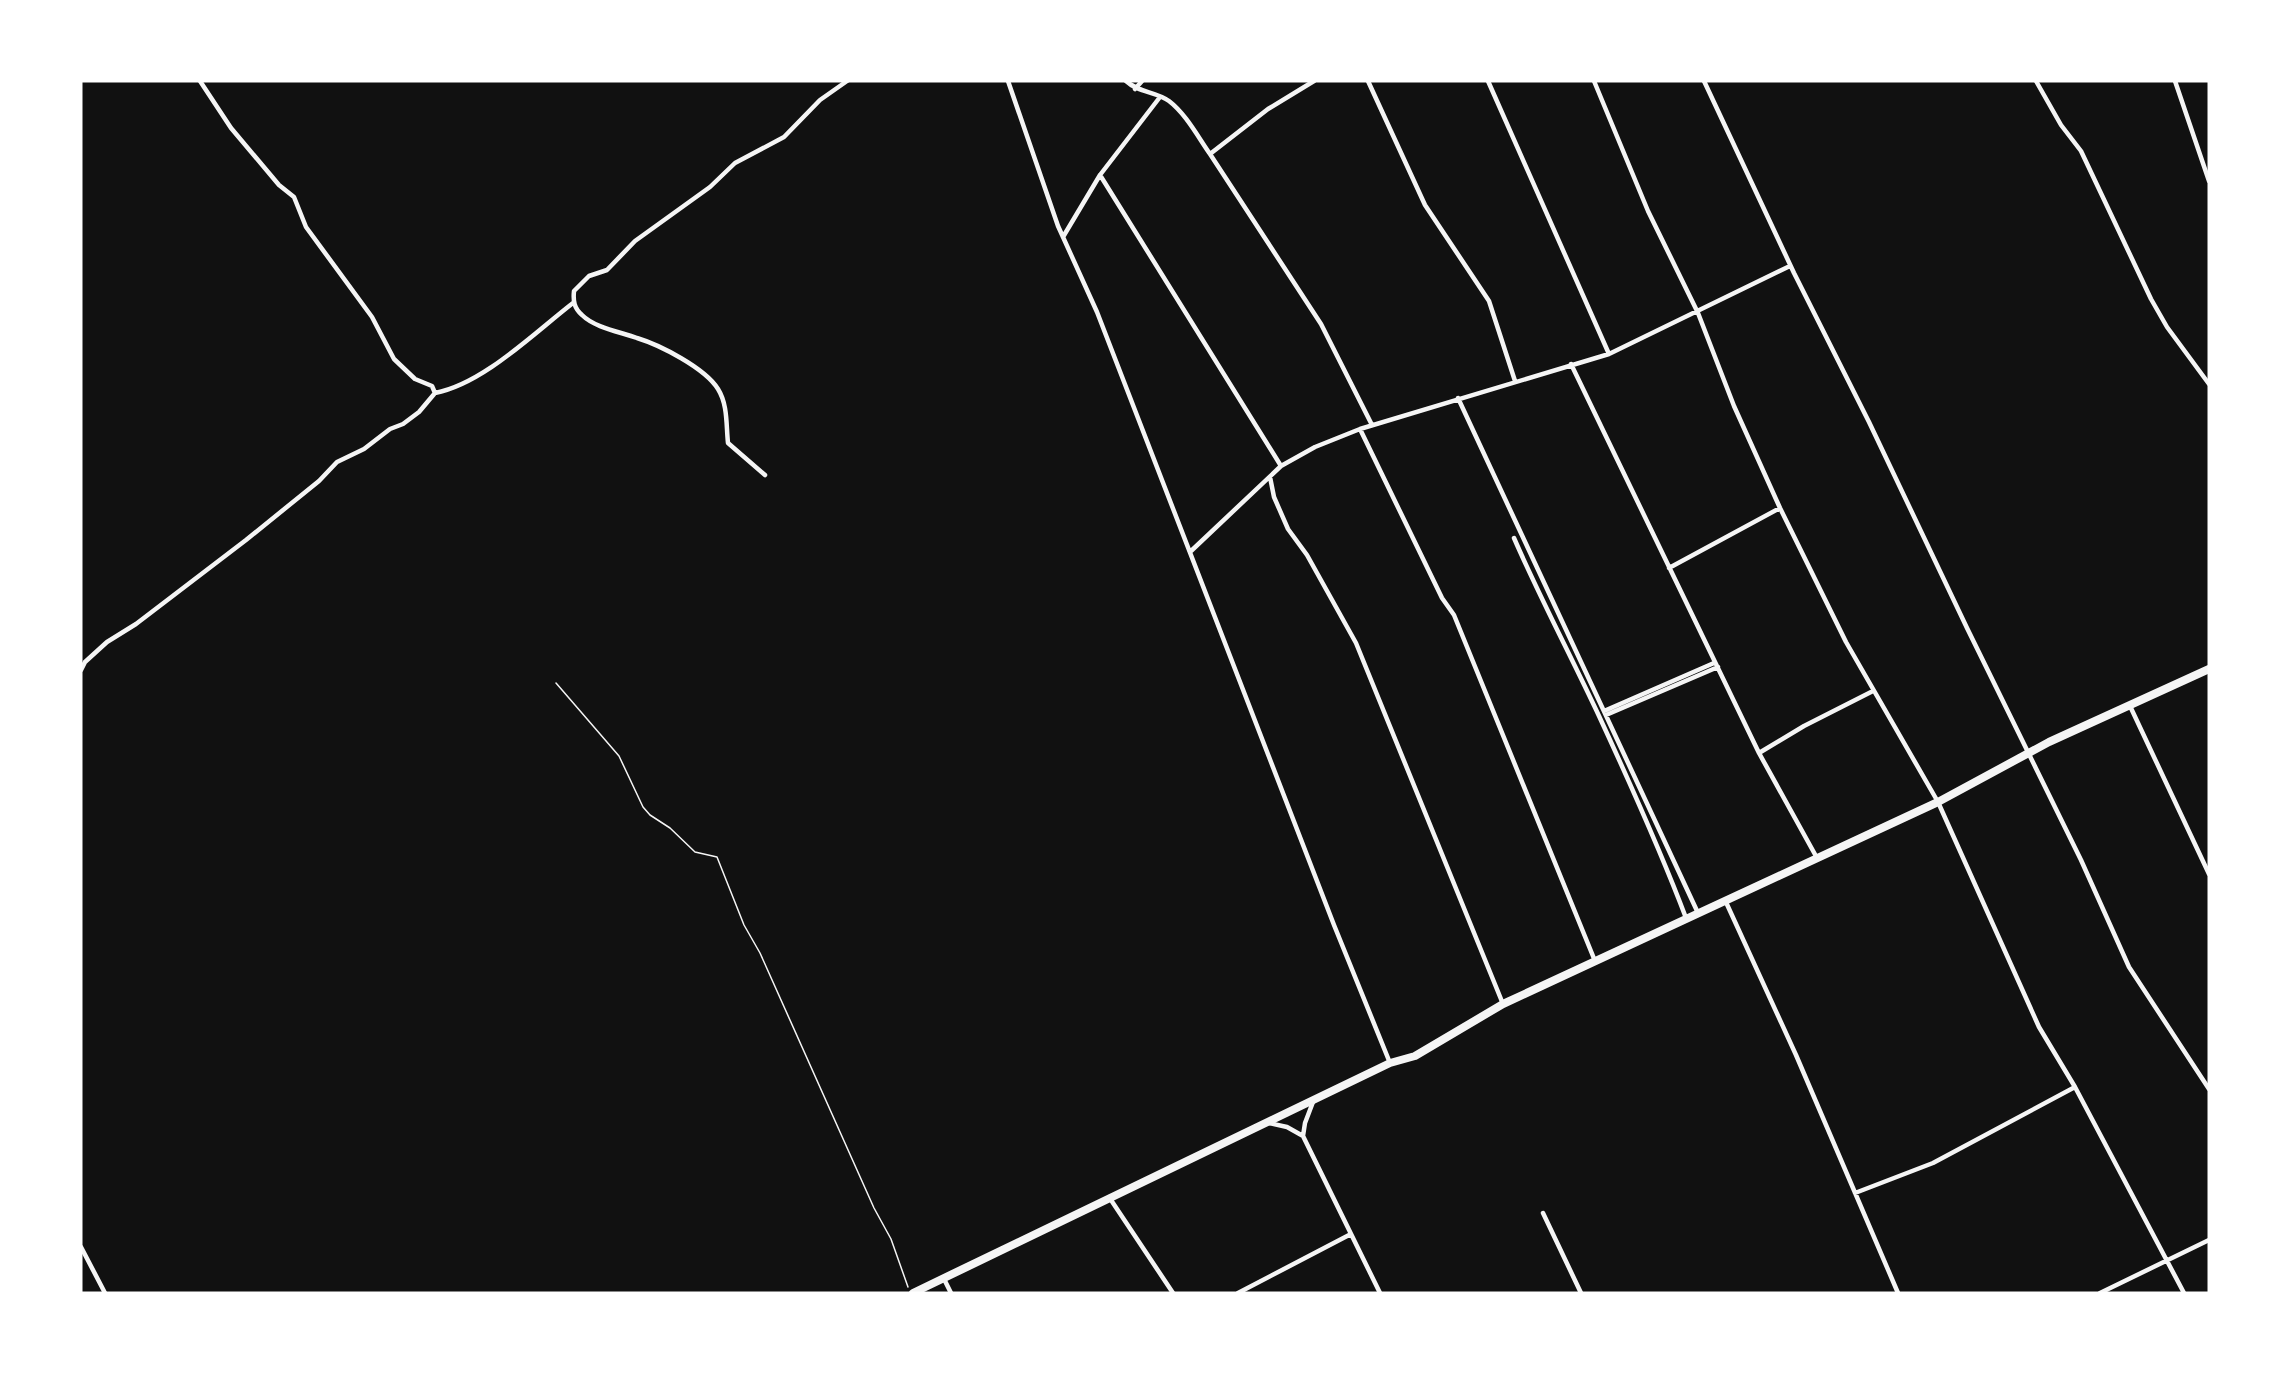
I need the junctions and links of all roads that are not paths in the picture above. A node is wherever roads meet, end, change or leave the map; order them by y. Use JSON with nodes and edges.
{"nodes":[{"id":1,"x":200,"y":81,"type":"edge"},
{"id":2,"x":847,"y":81,"type":"edge"},
{"id":3,"x":1008,"y":81,"type":"edge"},
{"id":4,"x":1126,"y":81,"type":"edge"},
{"id":5,"x":1142,"y":81,"type":"edge"},
{"id":6,"x":1314,"y":81,"type":"edge"},
{"id":7,"x":1368,"y":81,"type":"edge"},
{"id":8,"x":1488,"y":81,"type":"edge"},
{"id":9,"x":1594,"y":81,"type":"edge"},
{"id":10,"x":1704,"y":81,"type":"edge"},
{"id":11,"x":2036,"y":81,"type":"edge"},
{"id":12,"x":2175,"y":81,"type":"edge"},
{"id":13,"x":1135,"y":89,"type":"junction"},
{"id":14,"x":1160,"y":97,"type":"junction"},
{"id":15,"x":1210,"y":154,"type":"junction"},
{"id":16,"x":1100,"y":175,"type":"junction"},
{"id":17,"x":2209,"y":181,"type":"edge"},
{"id":18,"x":1063,"y":237,"type":"junction"},
{"id":19,"x":1790,"y":266,"type":"junction"},
{"id":20,"x":573,"y":303,"type":"junction"},
{"id":21,"x":1698,"y":313,"type":"junction"},
{"id":22,"x":1609,"y":354,"type":"junction"},
{"id":23,"x":1571,"y":364,"type":"junction"},
{"id":24,"x":1515,"y":381,"type":"junction"},
{"id":25,"x":2209,"y":384,"type":"edge"},
{"id":26,"x":435,"y":393,"type":"junction"},
{"id":27,"x":1458,"y":398,"type":"junction"},
{"id":28,"x":1372,"y":425,"type":"junction"},
{"id":29,"x":1360,"y":429,"type":"junction"},
{"id":30,"x":1281,"y":466,"type":"junction"},
{"id":31,"x":765,"y":475,"type":"dead end"},
{"id":32,"x":1270,"y":477,"type":"junction"},
{"id":33,"x":1780,"y":508,"type":"junction"},
{"id":34,"x":1514,"y":537,"type":"dead end"},
{"id":35,"x":1190,"y":552,"type":"junction"},
{"id":36,"x":1669,"y":568,"type":"junction"},
{"id":37,"x":1716,"y":665,"type":"junction"},
{"id":38,"x":81,"y":670,"type":"edge"},
{"id":39,"x":2209,"y":670,"type":"edge"},
{"id":40,"x":1873,"y":691,"type":"junction"},
{"id":41,"x":2130,"y":706,"type":"junction"},
{"id":42,"x":1598,"y":714,"type":"junction"},
{"id":43,"x":1606,"y":715,"type":"junction"},
{"id":44,"x":2029,"y":752,"type":"junction"},
{"id":45,"x":1759,"y":753,"type":"junction"},
{"id":46,"x":1938,"y":802,"type":"junction"},
{"id":47,"x":1818,"y":859,"type":"junction"},
{"id":48,"x":2209,"y":874,"type":"edge"},
{"id":49,"x":1725,"y":900,"type":"junction"},
{"id":50,"x":1698,"y":913,"type":"junction"},
{"id":51,"x":1686,"y":918,"type":"junction"},
{"id":52,"x":1595,"y":962,"type":"junction"},
{"id":53,"x":1503,"y":1004,"type":"junction"},
{"id":54,"x":1390,"y":1063,"type":"junction"},
{"id":55,"x":2075,"y":1088,"type":"junction"},
{"id":56,"x":2209,"y":1089,"type":"edge"},
{"id":57,"x":1313,"y":1101,"type":"junction"},
{"id":58,"x":1269,"y":1123,"type":"junction"},
{"id":59,"x":1303,"y":1136,"type":"junction"},
{"id":60,"x":1855,"y":1193,"type":"junction"},
{"id":61,"x":1109,"y":1197,"type":"junction"},
{"id":62,"x":1544,"y":1213,"type":"dead end"},
{"id":63,"x":1351,"y":1234,"type":"junction"},
{"id":64,"x":2209,"y":1240,"type":"edge"},
{"id":65,"x":81,"y":1247,"type":"edge"},
{"id":66,"x":2167,"y":1260,"type":"junction"},
{"id":67,"x":944,"y":1279,"type":"junction"},
{"id":68,"x":105,"y":1293,"type":"edge"},
{"id":69,"x":911,"y":1293,"type":"edge"},
{"id":70,"x":951,"y":1293,"type":"edge"},
{"id":71,"x":1173,"y":1293,"type":"edge"},
{"id":72,"x":1239,"y":1293,"type":"edge"},
{"id":73,"x":1380,"y":1293,"type":"edge"},
{"id":74,"x":1581,"y":1293,"type":"edge"},
{"id":75,"x":1898,"y":1293,"type":"edge"},
{"id":76,"x":2100,"y":1293,"type":"edge"},
{"id":77,"x":2184,"y":1293,"type":"edge"}],
"edges":[{"from":1,"to":26,"type":"street"},
{"from":2,"to":20,"type":"street"},
{"from":3,"to":18,"type":"street"},
{"from":4,"to":13,"type":"street"},
{"from":5,"to":13,"type":"street"},
{"from":6,"to":15,"type":"street"},
{"from":7,"to":24,"type":"street"},
{"from":8,"to":22,"type":"street"},
{"from":9,"to":21,"type":"street"},
{"from":10,"to":19,"type":"street"},
{"from":11,"to":25,"type":"street"},
{"from":12,"to":17,"type":"street"},
{"from":13,"to":14,"type":"street"},
{"from":14,"to":15,"type":"street"},
{"from":14,"to":16,"type":"street"},
{"from":15,"to":28,"type":"street"},
{"from":16,"to":18,"type":"street"},
{"from":16,"to":30,"type":"street"},
{"from":18,"to":35,"type":"street"},
{"from":19,"to":21,"type":"street"},
{"from":19,"to":44,"type":"street"},
{"from":20,"to":26,"type":"street"},
{"from":20,"to":31,"type":"street"},
{"from":21,"to":22,"type":"street"},
{"from":21,"to":33,"type":"street"},
{"from":22,"to":23,"type":"street"},
{"from":23,"to":24,"type":"street"},
{"from":23,"to":36,"type":"street"},
{"from":24,"to":27,"type":"street"},
{"from":26,"to":38,"type":"street"},
{"from":27,"to":28,"type":"street"},
{"from":27,"to":43,"type":"street"},
{"from":28,"to":29,"type":"street"},
{"from":29,"to":30,"type":"street"},
{"from":29,"to":52,"type":"street"},
{"from":30,"to":32,"type":"street"},
{"from":32,"to":35,"type":"street"},
{"from":32,"to":53,"type":"street"},
{"from":33,"to":36,"type":"street"},
{"from":33,"to":40,"type":"street"},
{"from":34,"to":42,"type":"street"},
{"from":35,"to":54,"type":"street"},
{"from":36,"to":37,"type":"street"},
{"from":37,"to":42,"type":"street"},
{"from":37,"to":43,"type":"street"},
{"from":37,"to":45,"type":"street"},
{"from":39,"to":41,"type":"main road"},
{"from":40,"to":45,"type":"street"},
{"from":40,"to":46,"type":"street"},
{"from":41,"to":44,"type":"main road"},
{"from":41,"to":48,"type":"street"},
{"from":42,"to":51,"type":"street"},
{"from":43,"to":50,"type":"street"},
{"from":44,"to":46,"type":"main road"},
{"from":44,"to":56,"type":"street"},
{"from":45,"to":47,"type":"street"},
{"from":46,"to":47,"type":"main road"},
{"from":46,"to":55,"type":"street"},
{"from":47,"to":49,"type":"main road"},
{"from":49,"to":50,"type":"main road"},
{"from":49,"to":60,"type":"street"},
{"from":50,"to":51,"type":"main road"},
{"from":51,"to":52,"type":"main road"},
{"from":52,"to":53,"type":"main road"},
{"from":53,"to":54,"type":"main road"},
{"from":54,"to":57,"type":"main road"},
{"from":55,"to":60,"type":"street"},
{"from":55,"to":66,"type":"street"},
{"from":57,"to":58,"type":"main road"},
{"from":57,"to":59,"type":"street"},
{"from":58,"to":59,"type":"street"},
{"from":58,"to":61,"type":"main road"},
{"from":59,"to":63,"type":"street"},
{"from":60,"to":75,"type":"street"},
{"from":61,"to":67,"type":"main road"},
{"from":61,"to":71,"type":"street"},
{"from":62,"to":74,"type":"street"},
{"from":63,"to":72,"type":"street"},
{"from":63,"to":73,"type":"street"},
{"from":64,"to":66,"type":"street"},
{"from":65,"to":68,"type":"street"},
{"from":66,"to":76,"type":"street"},
{"from":66,"to":77,"type":"street"},
{"from":67,"to":69,"type":"main road"},
{"from":67,"to":70,"type":"street"}]}
